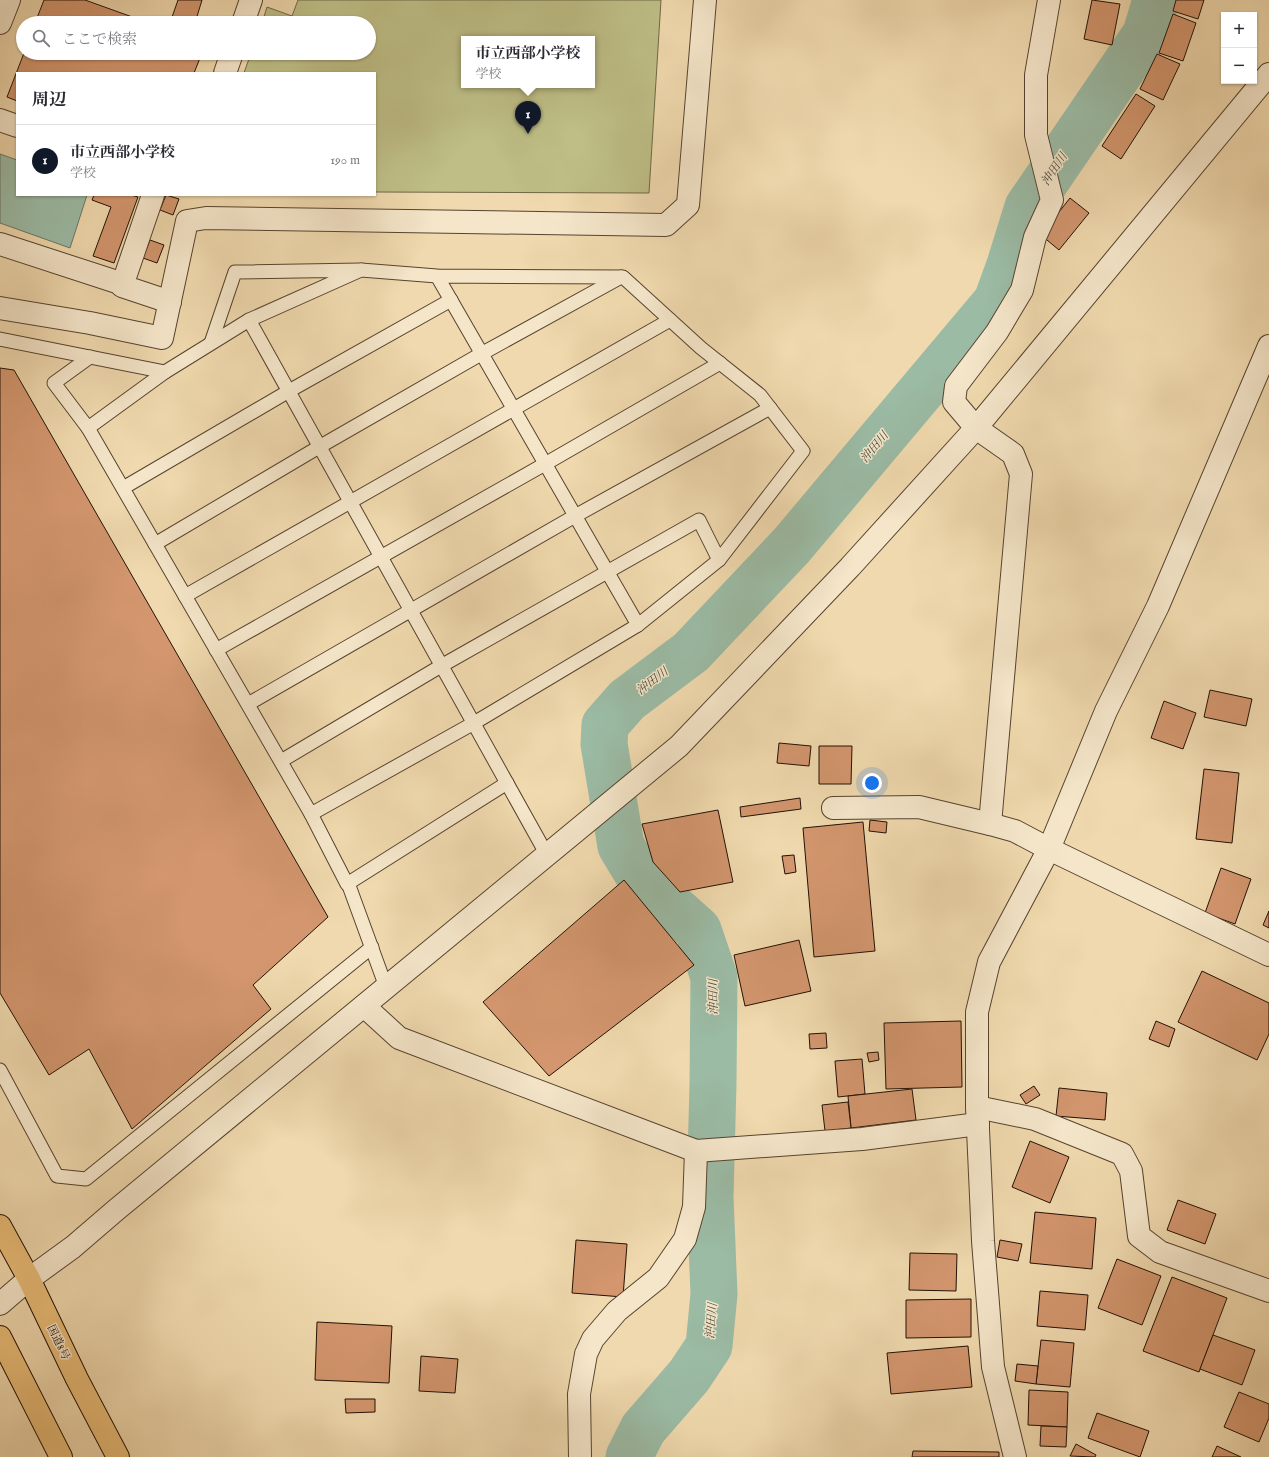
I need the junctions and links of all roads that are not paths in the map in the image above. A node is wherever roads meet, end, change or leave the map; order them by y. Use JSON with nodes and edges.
{"nodes":[{"id":1,"x":8,"y":0,"type":"edge"},
{"id":2,"x":251,"y":0,"type":"edge"},
{"id":3,"x":705,"y":0,"type":"edge"},
{"id":4,"x":1049,"y":0,"type":"edge"},
{"id":5,"x":245,"y":16,"type":"edge"},
{"id":6,"x":0,"y":23,"type":"edge"},
{"id":7,"x":230,"y":60,"type":"edge"},
{"id":8,"x":225,"y":72,"type":"edge"},
{"id":9,"x":1269,"y":74,"type":"edge"},
{"id":10,"x":0,"y":120,"type":"edge"},
{"id":11,"x":16,"y":126,"type":"edge"},
{"id":12,"x":153,"y":196,"type":"edge"},
{"id":13,"x":0,"y":244,"type":"edge"},
{"id":14,"x":360,"y":270,"type":"junction"},
{"id":15,"x":437,"y":276,"type":"junction"},
{"id":16,"x":623,"y":277,"type":"junction"},
{"id":17,"x":123,"y":284,"type":"junction"},
{"id":18,"x":451,"y":300,"type":"junction"},
{"id":19,"x":170,"y":302,"type":"junction"},
{"id":20,"x":0,"y":308,"type":"edge"},
{"id":21,"x":249,"y":320,"type":"junction"},
{"id":22,"x":670,"y":320,"type":"junction"},
{"id":23,"x":0,"y":339,"type":"edge"},
{"id":24,"x":211,"y":343,"type":"junction"},
{"id":25,"x":1269,"y":346,"type":"edge"},
{"id":26,"x":481,"y":354,"type":"junction"},
{"id":27,"x":90,"y":357,"type":"junction"},
{"id":28,"x":720,"y":363,"type":"junction"},
{"id":29,"x":165,"y":372,"type":"junction"},
{"id":30,"x":289,"y":391,"type":"junction"},
{"id":31,"x":770,"y":408,"type":"junction"},
{"id":32,"x":514,"y":410,"type":"junction"},
{"id":33,"x":88,"y":428,"type":"junction"},
{"id":34,"x":976,"y":428,"type":"junction"},
{"id":35,"x":319,"y":447,"type":"junction"},
{"id":36,"x":545,"y":464,"type":"junction"},
{"id":37,"x":123,"y":488,"type":"junction"},
{"id":38,"x":350,"y":501,"type":"junction"},
{"id":39,"x":575,"y":516,"type":"junction"},
{"id":40,"x":155,"y":544,"type":"junction"},
{"id":41,"x":381,"y":557,"type":"junction"},
{"id":42,"x":719,"y":560,"type":"junction"},
{"id":43,"x":607,"y":573,"type":"junction"},
{"id":44,"x":185,"y":596,"type":"junction"},
{"id":45,"x":410,"y":610,"type":"junction"},
{"id":46,"x":638,"y":625,"type":"junction"},
{"id":47,"x":216,"y":650,"type":"junction"},
{"id":48,"x":441,"y":666,"type":"junction"},
{"id":49,"x":248,"y":704,"type":"junction"},
{"id":50,"x":474,"y":723,"type":"junction"},
{"id":51,"x":281,"y":761,"type":"junction"},
{"id":52,"x":508,"y":784,"type":"junction"},
{"id":53,"x":833,"y":808,"type":"dead end"},
{"id":54,"x":311,"y":814,"type":"junction"},
{"id":55,"x":990,"y":824,"type":"junction"},
{"id":56,"x":1049,"y":849,"type":"junction"},
{"id":57,"x":547,"y":855,"type":"junction"},
{"id":58,"x":348,"y":883,"type":"junction"},
{"id":59,"x":372,"y":947,"type":"junction"},
{"id":60,"x":1269,"y":955,"type":"edge"},
{"id":61,"x":386,"y":987,"type":"junction"},
{"id":62,"x":364,"y":1006,"type":"junction"},
{"id":63,"x":0,"y":1070,"type":"edge"},
{"id":64,"x":978,"y":1116,"type":"junction"},
{"id":65,"x":696,"y":1151,"type":"junction"},
{"id":66,"x":0,"y":1226,"type":"edge"},
{"id":67,"x":29,"y":1279,"type":"junction"},
{"id":68,"x":1269,"y":1291,"type":"edge"},
{"id":69,"x":0,"y":1304,"type":"edge"},
{"id":70,"x":0,"y":1337,"type":"edge"},
{"id":71,"x":61,"y":1457,"type":"edge"},
{"id":72,"x":118,"y":1457,"type":"edge"},
{"id":73,"x":580,"y":1457,"type":"edge"},
{"id":74,"x":1015,"y":1457,"type":"edge"}],
"edges":[{"from":1,"to":6,"type":"street"},
{"from":2,"to":5,"type":"street"},
{"from":3,"to":19,"type":"street"},
{"from":4,"to":34,"type":"street"},
{"from":7,"to":8,"type":"street"},
{"from":9,"to":34,"type":"street"},
{"from":10,"to":11,"type":"street"},
{"from":12,"to":17,"type":"street"},
{"from":13,"to":17,"type":"street"},
{"from":14,"to":15,"type":"lane"},
{"from":14,"to":21,"type":"lane"},
{"from":14,"to":24,"type":"lane"},
{"from":15,"to":16,"type":"lane"},
{"from":15,"to":18,"type":"lane"},
{"from":16,"to":22,"type":"lane"},
{"from":16,"to":26,"type":"lane"},
{"from":17,"to":19,"type":"street"},
{"from":18,"to":26,"type":"lane"},
{"from":18,"to":30,"type":"lane"},
{"from":19,"to":20,"type":"street"},
{"from":21,"to":24,"type":"lane"},
{"from":21,"to":30,"type":"lane"},
{"from":22,"to":28,"type":"lane"},
{"from":22,"to":32,"type":"lane"},
{"from":23,"to":27,"type":"lane"},
{"from":24,"to":29,"type":"lane"},
{"from":25,"to":56,"type":"street"},
{"from":26,"to":32,"type":"lane"},
{"from":26,"to":35,"type":"lane"},
{"from":27,"to":29,"type":"lane"},
{"from":27,"to":33,"type":"lane"},
{"from":28,"to":31,"type":"lane"},
{"from":28,"to":36,"type":"lane"},
{"from":29,"to":33,"type":"lane"},
{"from":30,"to":35,"type":"lane"},
{"from":30,"to":37,"type":"lane"},
{"from":31,"to":39,"type":"lane"},
{"from":31,"to":42,"type":"lane"},
{"from":32,"to":36,"type":"lane"},
{"from":32,"to":38,"type":"lane"},
{"from":33,"to":37,"type":"lane"},
{"from":34,"to":55,"type":"street"},
{"from":34,"to":57,"type":"street"},
{"from":35,"to":38,"type":"lane"},
{"from":35,"to":40,"type":"lane"},
{"from":36,"to":39,"type":"lane"},
{"from":36,"to":41,"type":"lane"},
{"from":37,"to":40,"type":"lane"},
{"from":38,"to":41,"type":"lane"},
{"from":38,"to":44,"type":"lane"},
{"from":39,"to":43,"type":"lane"},
{"from":39,"to":45,"type":"lane"},
{"from":40,"to":44,"type":"lane"},
{"from":41,"to":45,"type":"lane"},
{"from":41,"to":47,"type":"lane"},
{"from":42,"to":43,"type":"lane"},
{"from":42,"to":46,"type":"lane"},
{"from":43,"to":46,"type":"lane"},
{"from":43,"to":48,"type":"lane"},
{"from":44,"to":47,"type":"lane"},
{"from":45,"to":48,"type":"lane"},
{"from":45,"to":49,"type":"lane"},
{"from":46,"to":50,"type":"lane"},
{"from":47,"to":49,"type":"lane"},
{"from":48,"to":50,"type":"lane"},
{"from":48,"to":51,"type":"lane"},
{"from":49,"to":51,"type":"lane"},
{"from":50,"to":52,"type":"lane"},
{"from":50,"to":54,"type":"lane"},
{"from":51,"to":54,"type":"lane"},
{"from":52,"to":57,"type":"lane"},
{"from":52,"to":58,"type":"lane"},
{"from":53,"to":55,"type":"street"},
{"from":54,"to":58,"type":"lane"},
{"from":55,"to":56,"type":"street"},
{"from":56,"to":60,"type":"street"},
{"from":56,"to":64,"type":"street"},
{"from":57,"to":61,"type":"street"},
{"from":58,"to":59,"type":"lane"},
{"from":59,"to":61,"type":"lane"},
{"from":59,"to":63,"type":"lane"},
{"from":61,"to":62,"type":"street"},
{"from":62,"to":65,"type":"street"},
{"from":62,"to":67,"type":"street"},
{"from":64,"to":65,"type":"street"},
{"from":64,"to":68,"type":"street"},
{"from":64,"to":74,"type":"street"},
{"from":65,"to":73,"type":"street"},
{"from":66,"to":67,"type":"highway","name":"国道8号"},
{"from":67,"to":69,"type":"street"},
{"from":67,"to":72,"type":"highway","name":"国道8号"},
{"from":70,"to":71,"type":"highway"}]}
